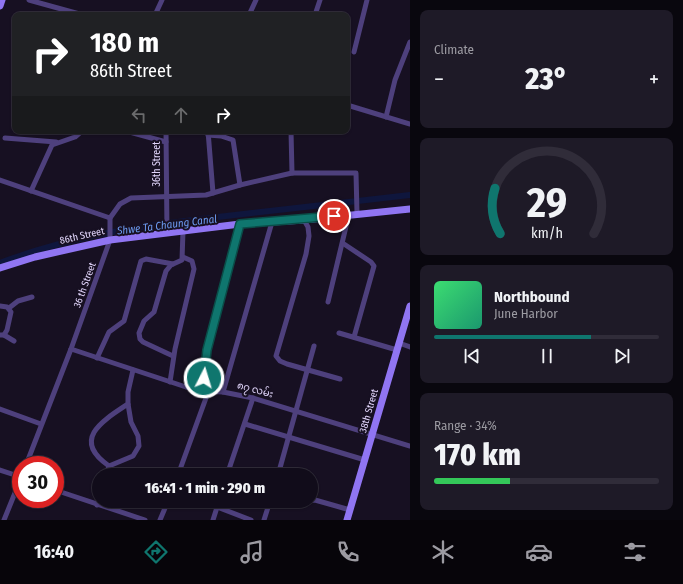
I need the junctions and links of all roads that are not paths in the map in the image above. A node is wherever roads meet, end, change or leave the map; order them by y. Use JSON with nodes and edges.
{"nodes":[{"id":1,"x":2,"y":0,"type":"edge"},
{"id":2,"x":29,"y":0,"type":"edge"},
{"id":3,"x":162,"y":0,"type":"edge"},
{"id":4,"x":256,"y":0,"type":"edge"},
{"id":5,"x":320,"y":0,"type":"edge"},
{"id":6,"x":367,"y":0,"type":"edge"},
{"id":7,"x":0,"y":6,"type":"edge"},
{"id":8,"x":72,"y":12,"type":"edge"},
{"id":9,"x":156,"y":12,"type":"edge"},
{"id":10,"x":250,"y":12,"type":"edge"},
{"id":11,"x":316,"y":12,"type":"edge"},
{"id":12,"x":410,"y":42,"type":"edge"},
{"id":13,"x":354,"y":52,"type":"dead end"},
{"id":14,"x":350,"y":106,"type":"edge"},
{"id":15,"x":386,"y":117,"type":"junction"},
{"id":16,"x":410,"y":124,"type":"edge"},
{"id":17,"x":78,"y":134,"type":"edge"},
{"id":18,"x":137,"y":134,"type":"edge"},
{"id":19,"x":166,"y":134,"type":"edge"},
{"id":20,"x":208,"y":134,"type":"edge"},
{"id":21,"x":212,"y":134,"type":"edge"},
{"id":22,"x":291,"y":134,"type":"edge"},
{"id":23,"x":5,"y":138,"type":"dead end"},
{"id":24,"x":57,"y":142,"type":"junction"},
{"id":25,"x":166,"y":142,"type":"junction"},
{"id":26,"x":292,"y":174,"type":"junction"},
{"id":27,"x":0,"y":180,"type":"edge"},
{"id":28,"x":240,"y":185,"type":"junction"},
{"id":29,"x":31,"y":191,"type":"junction"},
{"id":30,"x":213,"y":193,"type":"junction"},
{"id":31,"x":166,"y":198,"type":"junction"},
{"id":32,"x":410,"y":209,"type":"edge"},
{"id":33,"x":354,"y":212,"type":"junction"},
{"id":34,"x":110,"y":218,"type":"junction"},
{"id":35,"x":304,"y":220,"type":"junction"},
{"id":36,"x":272,"y":222,"type":"junction"},
{"id":37,"x":240,"y":224,"type":"junction"},
{"id":38,"x":167,"y":230,"type":"junction"},
{"id":39,"x":183,"y":231,"type":"junction"},
{"id":40,"x":110,"y":237,"type":"junction"},
{"id":41,"x":344,"y":244,"type":"junction"},
{"id":42,"x":183,"y":257,"type":"junction"},
{"id":43,"x":174,"y":264,"type":"junction"},
{"id":44,"x":0,"y":268,"type":"edge"},
{"id":45,"x":32,"y":297,"type":"dead end"},
{"id":46,"x":328,"y":302,"type":"dead end"},
{"id":47,"x":0,"y":306,"type":"edge"},
{"id":48,"x":410,"y":306,"type":"edge"},
{"id":49,"x":9,"y":308,"type":"junction"},
{"id":50,"x":339,"y":333,"type":"dead end"},
{"id":51,"x":2,"y":335,"type":"edge"},
{"id":52,"x":354,"y":337,"type":"junction"},
{"id":53,"x":14,"y":341,"type":"dead end"},
{"id":54,"x":314,"y":346,"type":"dead end"},
{"id":55,"x":398,"y":346,"type":"junction"},
{"id":56,"x":410,"y":347,"type":"edge"},
{"id":57,"x":71,"y":349,"type":"junction"},
{"id":58,"x":174,"y":356,"type":"junction"},
{"id":59,"x":97,"y":358,"type":"junction"},
{"id":60,"x":133,"y":370,"type":"junction"},
{"id":61,"x":307,"y":370,"type":"junction"},
{"id":62,"x":340,"y":379,"type":"dead end"},
{"id":63,"x":170,"y":382,"type":"junction"},
{"id":64,"x":206,"y":392,"type":"junction"},
{"id":65,"x":223,"y":392,"type":"junction"},
{"id":66,"x":253,"y":398,"type":"junction"},
{"id":67,"x":128,"y":404,"type":"junction"},
{"id":68,"x":0,"y":409,"type":"edge"},
{"id":69,"x":296,"y":412,"type":"junction"},
{"id":70,"x":41,"y":424,"type":"junction"},
{"id":71,"x":245,"y":424,"type":"junction"},
{"id":72,"x":373,"y":436,"type":"junction"},
{"id":73,"x":289,"y":437,"type":"junction"},
{"id":74,"x":410,"y":446,"type":"edge"},
{"id":75,"x":29,"y":456,"type":"edge"},
{"id":76,"x":365,"y":460,"type":"junction"},
{"id":77,"x":109,"y":466,"type":"joint"},
{"id":78,"x":181,"y":468,"type":"edge"},
{"id":79,"x":229,"y":468,"type":"edge"},
{"id":80,"x":280,"y":468,"type":"edge"},
{"id":81,"x":0,"y":470,"type":"edge"},
{"id":82,"x":12,"y":475,"type":"edge"},
{"id":83,"x":64,"y":493,"type":"edge"},
{"id":84,"x":12,"y":500,"type":"edge"},
{"id":85,"x":318,"y":501,"type":"edge"},
{"id":86,"x":92,"y":503,"type":"edge"},
{"id":87,"x":107,"y":508,"type":"edge"},
{"id":88,"x":165,"y":508,"type":"edge"},
{"id":89,"x":217,"y":508,"type":"joint"},
{"id":90,"x":268,"y":508,"type":"edge"},
{"id":91,"x":350,"y":510,"type":"junction"},
{"id":92,"x":4,"y":520,"type":"edge"},
{"id":93,"x":145,"y":520,"type":"edge"},
{"id":94,"x":160,"y":520,"type":"edge"},
{"id":95,"x":213,"y":520,"type":"edge"},
{"id":96,"x":251,"y":520,"type":"edge"},
{"id":97,"x":264,"y":520,"type":"edge"},
{"id":98,"x":347,"y":520,"type":"edge"}],
"edges":[{"from":1,"to":7,"type":"main road"},
{"from":2,"to":8,"type":"street"},
{"from":3,"to":9,"type":"street"},
{"from":4,"to":10,"type":"street"},
{"from":5,"to":11,"type":"street"},
{"from":6,"to":13,"type":"street"},
{"from":12,"to":15,"type":"street"},
{"from":14,"to":15,"type":"street"},
{"from":15,"to":16,"type":"street"},
{"from":17,"to":24,"type":"street"},
{"from":18,"to":25,"type":"street"},
{"from":19,"to":25,"type":"street","name":"36th Street"},
{"from":20,"to":30,"type":"street"},
{"from":21,"to":28,"type":"street"},
{"from":22,"to":26,"type":"street"},
{"from":23,"to":24,"type":"street"},
{"from":24,"to":29,"type":"street"},
{"from":25,"to":31,"type":"street","name":"36th Street"},
{"from":26,"to":28,"type":"street"},
{"from":26,"to":33,"type":"street"},
{"from":27,"to":29,"type":"street"},
{"from":28,"to":30,"type":"street"},
{"from":29,"to":34,"type":"street"},
{"from":30,"to":31,"type":"street"},
{"from":31,"to":34,"type":"street"},
{"from":31,"to":38,"type":"street","name":"36th Street"},
{"from":32,"to":33,"type":"main road","name":"86th Street"},
{"from":33,"to":35,"type":"main road","name":"86th Street"},
{"from":33,"to":41,"type":"street"},
{"from":34,"to":40,"type":"street","name":"36 th Street"},
{"from":35,"to":36,"type":"main road","name":"86th Street"},
{"from":35,"to":61,"type":"street"},
{"from":36,"to":37,"type":"main road","name":"86th Street"},
{"from":36,"to":65,"type":"street"},
{"from":37,"to":39,"type":"main road","name":"86th Street"},
{"from":37,"to":64,"type":"street"},
{"from":38,"to":39,"type":"main road","name":"86th Street"},
{"from":38,"to":40,"type":"main road","name":"86th Street"},
{"from":39,"to":42,"type":"street"},
{"from":40,"to":44,"type":"main road","name":"86th Street"},
{"from":40,"to":57,"type":"street","name":"36 th Street"},
{"from":41,"to":46,"type":"street"},
{"from":41,"to":52,"type":"street"},
{"from":42,"to":43,"type":"street"},
{"from":42,"to":58,"type":"street"},
{"from":43,"to":58,"type":"street"},
{"from":43,"to":59,"type":"street"},
{"from":45,"to":49,"type":"street"},
{"from":47,"to":49,"type":"street"},
{"from":48,"to":55,"type":"main road","name":"38th Street"},
{"from":49,"to":51,"type":"street"},
{"from":50,"to":52,"type":"street"},
{"from":51,"to":53,"type":"street"},
{"from":52,"to":55,"type":"street"},
{"from":54,"to":61,"type":"street"},
{"from":55,"to":56,"type":"street"},
{"from":55,"to":72,"type":"main road","name":"38th Street"},
{"from":57,"to":59,"type":"street","name":"၈၇ လမ်း"},
{"from":57,"to":70,"type":"street","name":"36 th Street"},
{"from":58,"to":63,"type":"street"},
{"from":59,"to":60,"type":"street","name":"၈၇ လမ်း"},
{"from":60,"to":63,"type":"street","name":"၈၇ လမ်း"},
{"from":60,"to":67,"type":"street"},
{"from":61,"to":62,"type":"street"},
{"from":61,"to":69,"type":"street"},
{"from":63,"to":64,"type":"street","name":"၈၇ လမ်း"},
{"from":64,"to":65,"type":"street","name":"၈၇ လမ်း"},
{"from":64,"to":78,"type":"street"},
{"from":65,"to":66,"type":"street","name":"၈၇ လမ်း"},
{"from":66,"to":69,"type":"street","name":"၈၇ လမ်း"},
{"from":66,"to":71,"type":"street"},
{"from":67,"to":77,"type":"street"},
{"from":67,"to":77,"type":"street"},
{"from":68,"to":70,"type":"street"},
{"from":69,"to":72,"type":"street","name":"၈၇ လမ်း"},
{"from":69,"to":73,"type":"street"},
{"from":70,"to":75,"type":"street","name":"36 th Street"},
{"from":71,"to":73,"type":"street"},
{"from":71,"to":79,"type":"street"},
{"from":72,"to":74,"type":"street","name":"၈၇ လမ်း"},
{"from":72,"to":76,"type":"main road","name":"38th Street"},
{"from":73,"to":76,"type":"street"},
{"from":73,"to":80,"type":"street"},
{"from":76,"to":91,"type":"main road","name":"38th Street"},
{"from":81,"to":82,"type":"street"},
{"from":83,"to":86,"type":"street"},
{"from":84,"to":92,"type":"street"},
{"from":85,"to":91,"type":"street"},
{"from":87,"to":93,"type":"street"},
{"from":88,"to":94,"type":"street"},
{"from":89,"to":95,"type":"street"},
{"from":89,"to":96,"type":"street"},
{"from":90,"to":97,"type":"street"},
{"from":91,"to":98,"type":"main road","name":"38th Street"}]}
